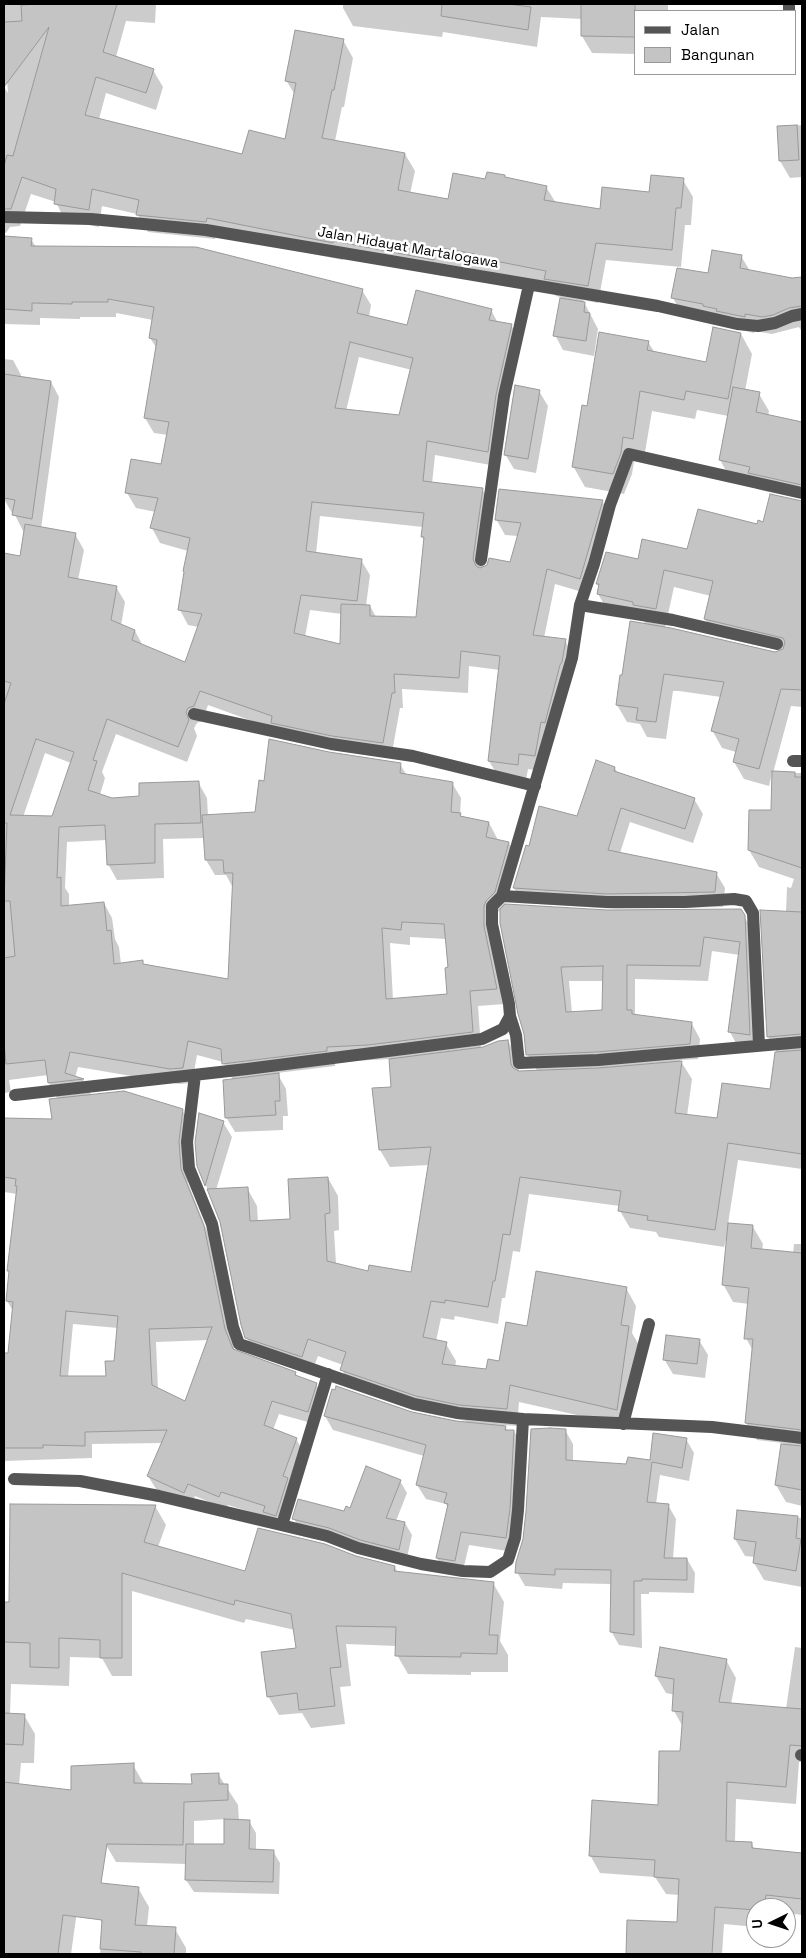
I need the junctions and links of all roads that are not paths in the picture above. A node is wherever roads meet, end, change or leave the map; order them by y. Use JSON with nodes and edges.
{"nodes":[{"id":1,"x":4,"y":216,"type":"edge"},
{"id":2,"x":529,"y":285,"type":"junction"},
{"id":3,"x":802,"y":314,"type":"edge"},
{"id":4,"x":802,"y":493,"type":"edge"},
{"id":5,"x":481,"y":560,"type":"dead end"},
{"id":6,"x":580,"y":605,"type":"junction"},
{"id":7,"x":777,"y":644,"type":"dead end"},
{"id":8,"x":194,"y":714,"type":"dead end"},
{"id":9,"x":535,"y":786,"type":"junction"},
{"id":10,"x":502,"y":896,"type":"junction"},
{"id":11,"x":510,"y":1016,"type":"junction"},
{"id":12,"x":802,"y":1042,"type":"edge"},
{"id":13,"x":759,"y":1045,"type":"junction"},
{"id":14,"x":195,"y":1074,"type":"junction"},
{"id":15,"x":15,"y":1095,"type":"dead end"},
{"id":16,"x":649,"y":1324,"type":"dead end"},
{"id":17,"x":328,"y":1374,"type":"junction"},
{"id":18,"x":523,"y":1420,"type":"junction"},
{"id":19,"x":623,"y":1424,"type":"junction"},
{"id":20,"x":802,"y":1438,"type":"edge"},
{"id":21,"x":14,"y":1479,"type":"dead end"},
{"id":22,"x":282,"y":1525,"type":"junction"}],
"edges":[{"from":1,"to":2,"type":"street","name":"Jalan Hidayat Martalogawa"},
{"from":2,"to":3,"type":"street","name":"Jalan Hidayat Martalogawa"},
{"from":2,"to":5,"type":"street"},
{"from":4,"to":6,"type":"street"},
{"from":6,"to":7,"type":"street"},
{"from":6,"to":9,"type":"street"},
{"from":8,"to":9,"type":"street"},
{"from":9,"to":10,"type":"street"},
{"from":10,"to":11,"type":"street"},
{"from":10,"to":13,"type":"street"},
{"from":11,"to":13,"type":"street"},
{"from":11,"to":14,"type":"street"},
{"from":12,"to":13,"type":"street"},
{"from":14,"to":15,"type":"street"},
{"from":14,"to":17,"type":"street"},
{"from":16,"to":19,"type":"street"},
{"from":17,"to":18,"type":"street"},
{"from":17,"to":22,"type":"street"},
{"from":18,"to":19,"type":"street"},
{"from":18,"to":22,"type":"street"},
{"from":19,"to":20,"type":"street"},
{"from":21,"to":22,"type":"street"}]}
